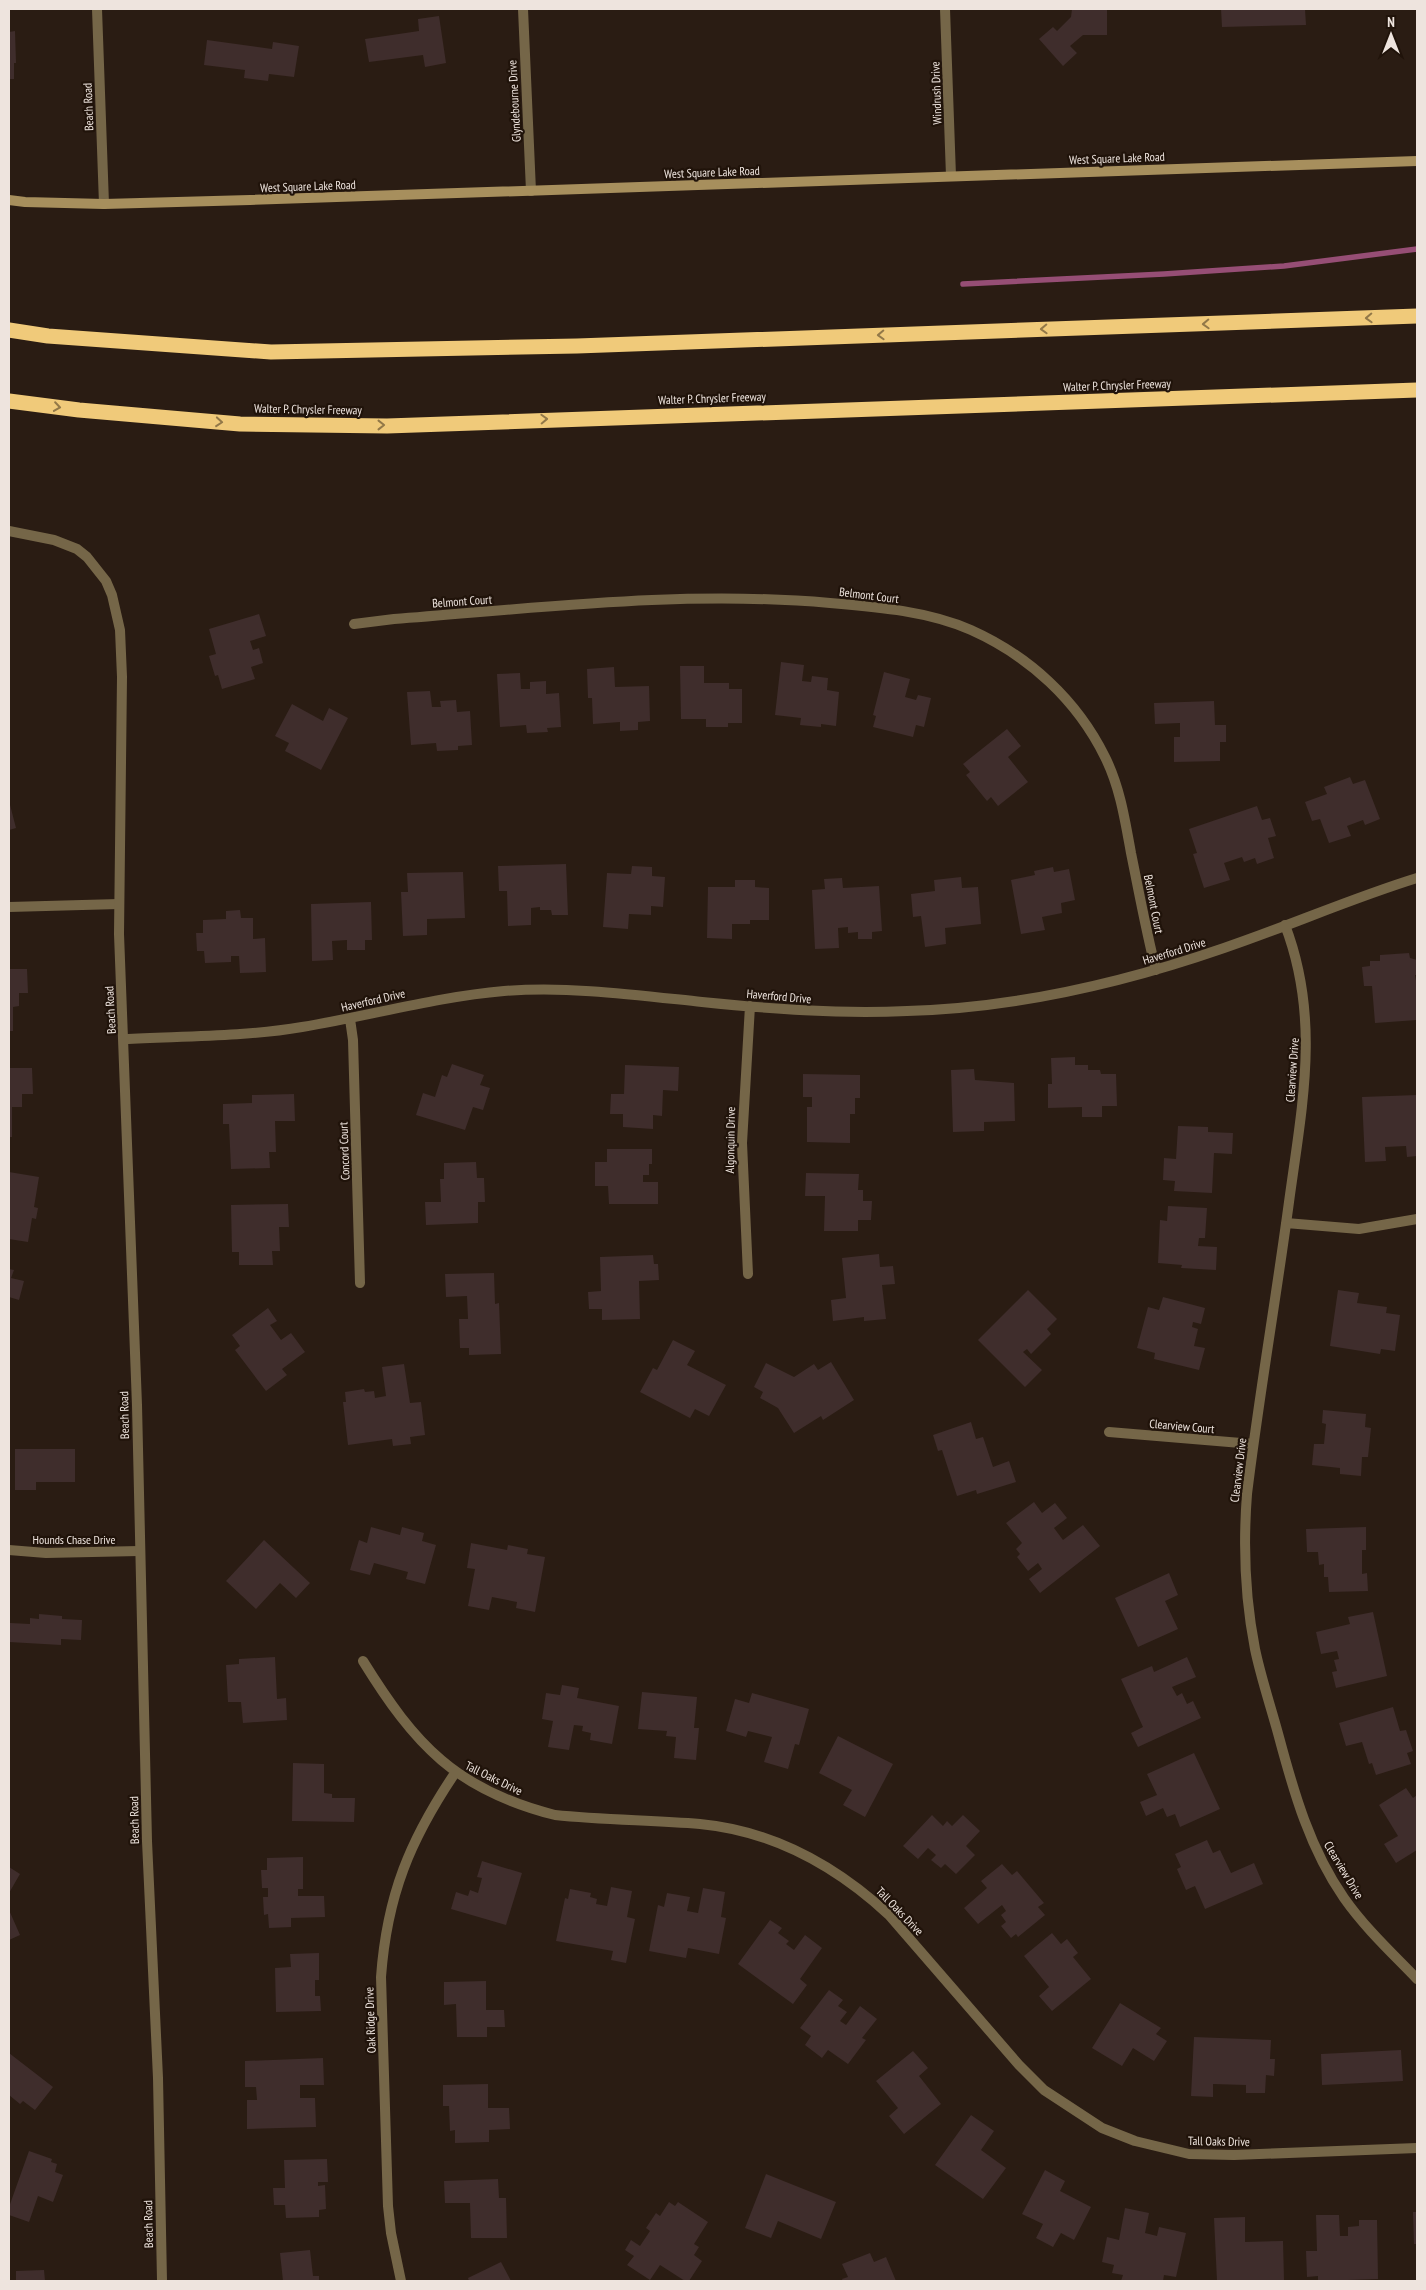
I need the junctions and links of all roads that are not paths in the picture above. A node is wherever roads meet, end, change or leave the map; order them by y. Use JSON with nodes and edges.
{"nodes":[{"id":1,"x":97,"y":9,"type":"edge"},
{"id":2,"x":523,"y":9,"type":"edge"},
{"id":3,"x":945,"y":9,"type":"edge"},
{"id":4,"x":1417,"y":161,"type":"edge"},
{"id":5,"x":951,"y":176,"type":"junction"},
{"id":6,"x":531,"y":191,"type":"junction"},
{"id":7,"x":9,"y":200,"type":"edge"},
{"id":8,"x":104,"y":204,"type":"junction"},
{"id":9,"x":1417,"y":316,"type":"edge"},
{"id":10,"x":9,"y":330,"type":"edge"},
{"id":11,"x":1417,"y":390,"type":"edge"},
{"id":12,"x":9,"y":401,"type":"edge"},
{"id":13,"x":9,"y":531,"type":"edge"},
{"id":14,"x":354,"y":624,"type":"dead end"},
{"id":15,"x":1417,"y":878,"type":"edge"},
{"id":16,"x":119,"y":904,"type":"junction"},
{"id":17,"x":9,"y":906,"type":"edge"},
{"id":18,"x":1285,"y":925,"type":"junction"},
{"id":19,"x":1156,"y":970,"type":"junction"},
{"id":20,"x":750,"y":1006,"type":"junction"},
{"id":21,"x":350,"y":1019,"type":"junction"},
{"id":22,"x":124,"y":1039,"type":"junction"},
{"id":23,"x":1417,"y":1219,"type":"edge"},
{"id":24,"x":1286,"y":1223,"type":"junction"},
{"id":25,"x":748,"y":1274,"type":"dead end"},
{"id":26,"x":360,"y":1283,"type":"dead end"},
{"id":27,"x":1109,"y":1432,"type":"dead end"},
{"id":28,"x":1253,"y":1444,"type":"junction"},
{"id":29,"x":9,"y":1550,"type":"edge"},
{"id":30,"x":139,"y":1551,"type":"junction"},
{"id":31,"x":363,"y":1661,"type":"dead end"},
{"id":32,"x":455,"y":1773,"type":"junction"},
{"id":33,"x":1417,"y":1979,"type":"edge"},
{"id":34,"x":1417,"y":2148,"type":"edge"},
{"id":35,"x":162,"y":2281,"type":"edge"},
{"id":36,"x":401,"y":2281,"type":"edge"}],
"edges":[{"from":1,"to":8,"type":"street","name":"Beach Road"},
{"from":2,"to":6,"type":"street","name":"Glyndebourne Drive"},
{"from":3,"to":5,"type":"street","name":"Windrush Drive"},
{"from":4,"to":5,"type":"main road","name":"West Square Lake Road"},
{"from":5,"to":6,"type":"main road","name":"West Square Lake Road"},
{"from":6,"to":8,"type":"main road","name":"West Square Lake Road"},
{"from":7,"to":8,"type":"main road","name":"West Square Lake Road"},
{"from":9,"to":10,"type":"highway","one_way":true},
{"from":12,"to":11,"type":"highway","name":"Walter P. Chrysler Freeway","one_way":true},
{"from":13,"to":16,"type":"street","name":"Beach Road"},
{"from":14,"to":19,"type":"street","name":"Belmont Court"},
{"from":15,"to":18,"type":"street","name":"Haverford Drive"},
{"from":16,"to":17,"type":"street"},
{"from":16,"to":22,"type":"street","name":"Beach Road"},
{"from":18,"to":19,"type":"street","name":"Haverford Drive"},
{"from":18,"to":24,"type":"street","name":"Clearview Drive"},
{"from":19,"to":20,"type":"street","name":"Haverford Drive"},
{"from":20,"to":21,"type":"street","name":"Haverford Drive"},
{"from":20,"to":25,"type":"street","name":"Algonquin Drive"},
{"from":21,"to":22,"type":"street","name":"Haverford Drive"},
{"from":21,"to":26,"type":"street","name":"Concord Court"},
{"from":22,"to":30,"type":"street","name":"Beach Road"},
{"from":23,"to":24,"type":"street"},
{"from":24,"to":28,"type":"street","name":"Clearview Drive"},
{"from":27,"to":28,"type":"street","name":"Clearview Court"},
{"from":28,"to":33,"type":"street","name":"Clearview Drive"},
{"from":29,"to":30,"type":"street","name":"Hounds Chase Drive"},
{"from":30,"to":35,"type":"street","name":"Beach Road"},
{"from":31,"to":32,"type":"street","name":"Tall Oaks Drive"},
{"from":32,"to":34,"type":"street","name":"Tall Oaks Drive"},
{"from":32,"to":36,"type":"street","name":"Oak Ridge Drive"}]}
